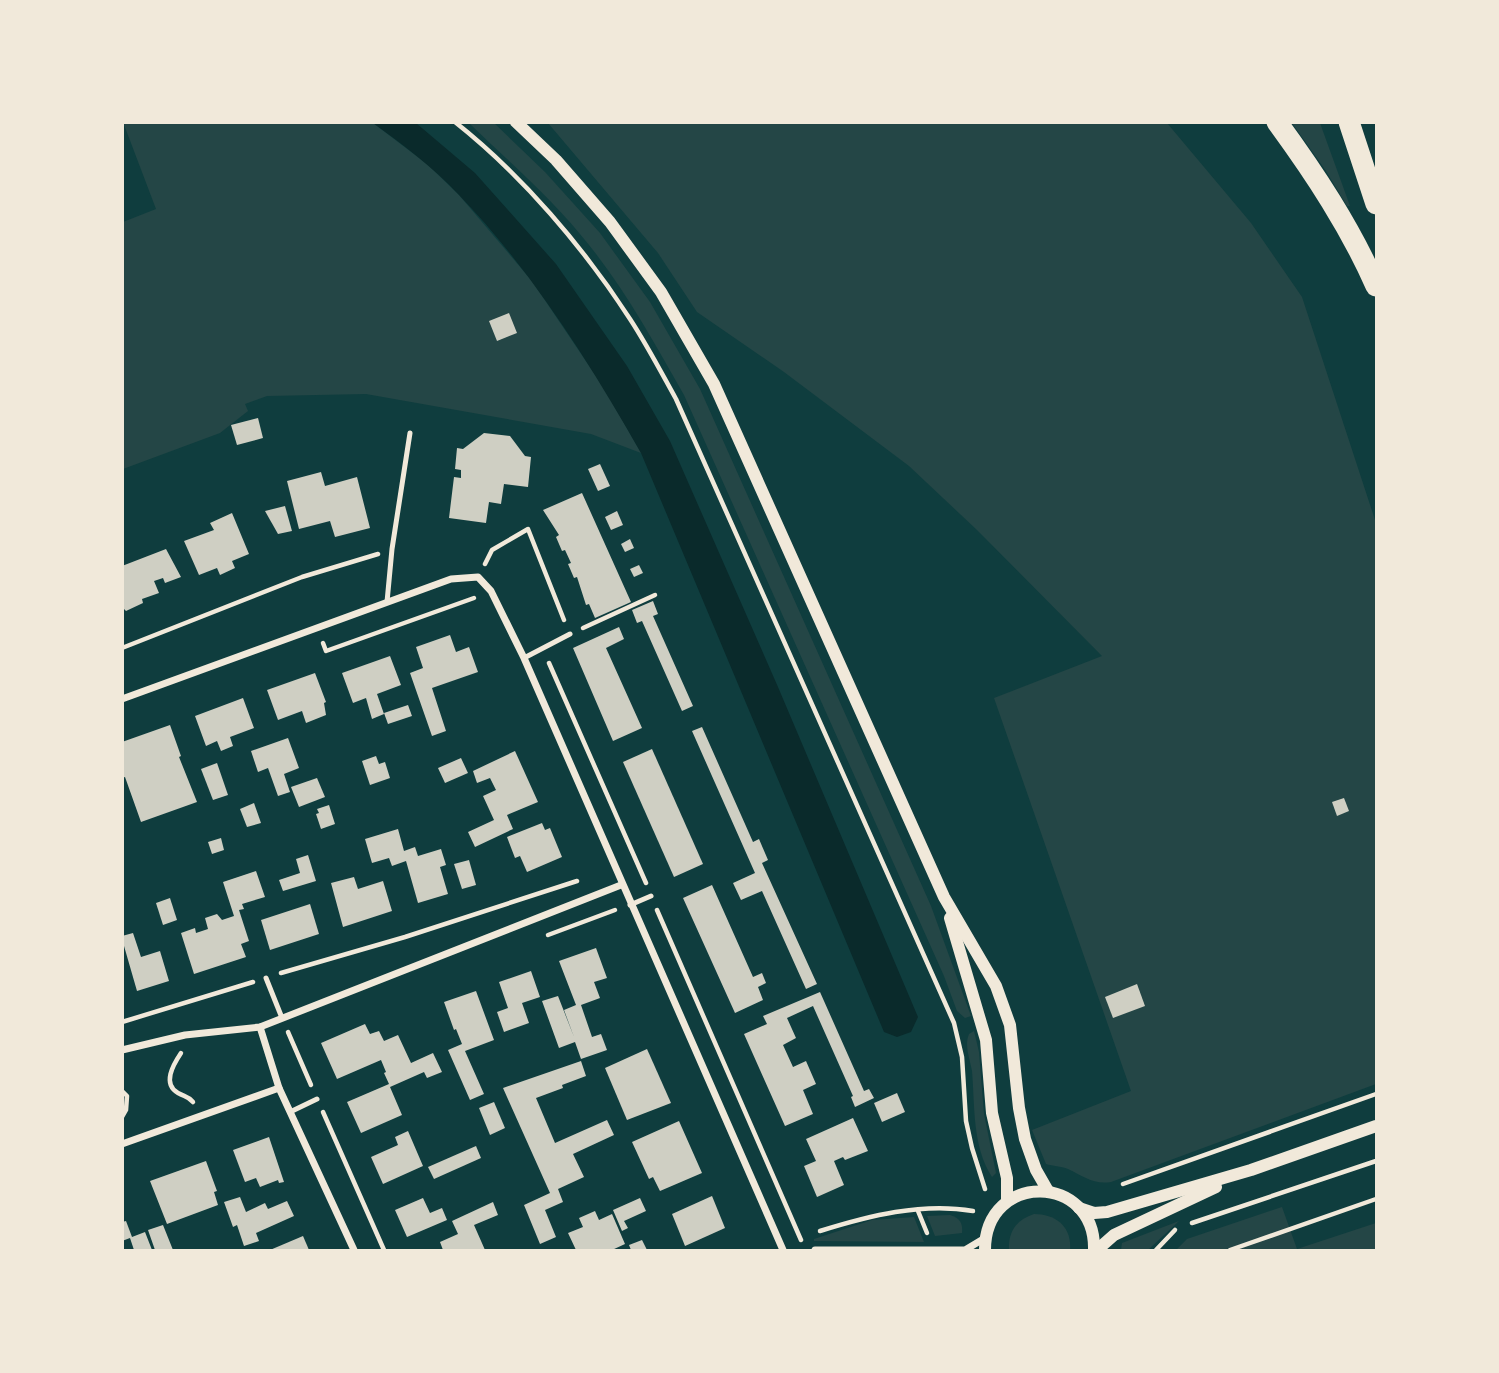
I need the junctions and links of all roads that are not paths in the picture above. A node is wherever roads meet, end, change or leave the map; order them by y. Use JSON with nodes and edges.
{"nodes":[{"id":1,"x":516,"y":122,"type":"edge"},
{"id":2,"x":1277,"y":122,"type":"edge"},
{"id":3,"x":1349,"y":122,"type":"edge"},
{"id":4,"x":1377,"y":204,"type":"edge"},
{"id":5,"x":1377,"y":286,"type":"edge"},
{"id":6,"x":411,"y":433,"type":"dead end"},
{"id":7,"x":387,"y":602,"type":"junction"},
{"id":8,"x":570,"y":634,"type":"road end"},
{"id":9,"x":524,"y":658,"type":"junction"},
{"id":10,"x":122,"y":699,"type":"edge"},
{"id":11,"x":621,"y":885,"type":"junction"},
{"id":12,"x":651,"y":896,"type":"road end"},
{"id":13,"x":944,"y":897,"type":"junction"},
{"id":14,"x":630,"y":905,"type":"junction"},
{"id":15,"x":265,"y":978,"type":"road end"},
{"id":16,"x":282,"y":1018,"type":"junction"},
{"id":17,"x":260,"y":1027,"type":"junction"},
{"id":18,"x":122,"y":1050,"type":"edge"},
{"id":19,"x":279,"y":1088,"type":"junction"},
{"id":20,"x":317,"y":1099,"type":"road end"},
{"id":21,"x":290,"y":1112,"type":"junction"},
{"id":22,"x":1377,"y":1126,"type":"edge"},
{"id":23,"x":122,"y":1144,"type":"edge"},
{"id":24,"x":1251,"y":1170,"type":"junction"},
{"id":25,"x":1048,"y":1191,"type":"junction"},
{"id":26,"x":1007,"y":1201,"type":"junction"},
{"id":27,"x":1079,"y":1208,"type":"junction"},
{"id":28,"x":985,"y":1244,"type":"edge"},
{"id":29,"x":354,"y":1251,"type":"edge"},
{"id":30,"x":783,"y":1251,"type":"edge"},
{"id":31,"x":815,"y":1251,"type":"edge"},
{"id":32,"x":1096,"y":1251,"type":"edge"}],
"edges":[{"from":1,"to":13,"type":"street"},
{"from":2,"to":5,"type":"highway"},
{"from":3,"to":4,"type":"highway"},
{"from":6,"to":7,"type":"lane"},
{"from":7,"to":9,"type":"street"},
{"from":7,"to":10,"type":"street"},
{"from":8,"to":9,"type":"lane"},
{"from":9,"to":11,"type":"street"},
{"from":11,"to":14,"type":"street"},
{"from":11,"to":16,"type":"street"},
{"from":12,"to":14,"type":"lane"},
{"from":13,"to":25,"type":"street"},
{"from":13,"to":26,"type":"street"},
{"from":14,"to":30,"type":"street"},
{"from":15,"to":16,"type":"lane"},
{"from":16,"to":17,"type":"street"},
{"from":17,"to":18,"type":"street"},
{"from":17,"to":19,"type":"street"},
{"from":19,"to":21,"type":"street"},
{"from":19,"to":23,"type":"street"},
{"from":20,"to":21,"type":"lane"},
{"from":21,"to":29,"type":"street"},
{"from":22,"to":24,"type":"street"},
{"from":24,"to":27,"type":"street"},
{"from":24,"to":32,"type":"street"},
{"from":25,"to":26,"type":"street"},
{"from":25,"to":27,"type":"street"},
{"from":26,"to":28,"type":"street"},
{"from":27,"to":32,"type":"street"},
{"from":28,"to":31,"type":"street"}]}
